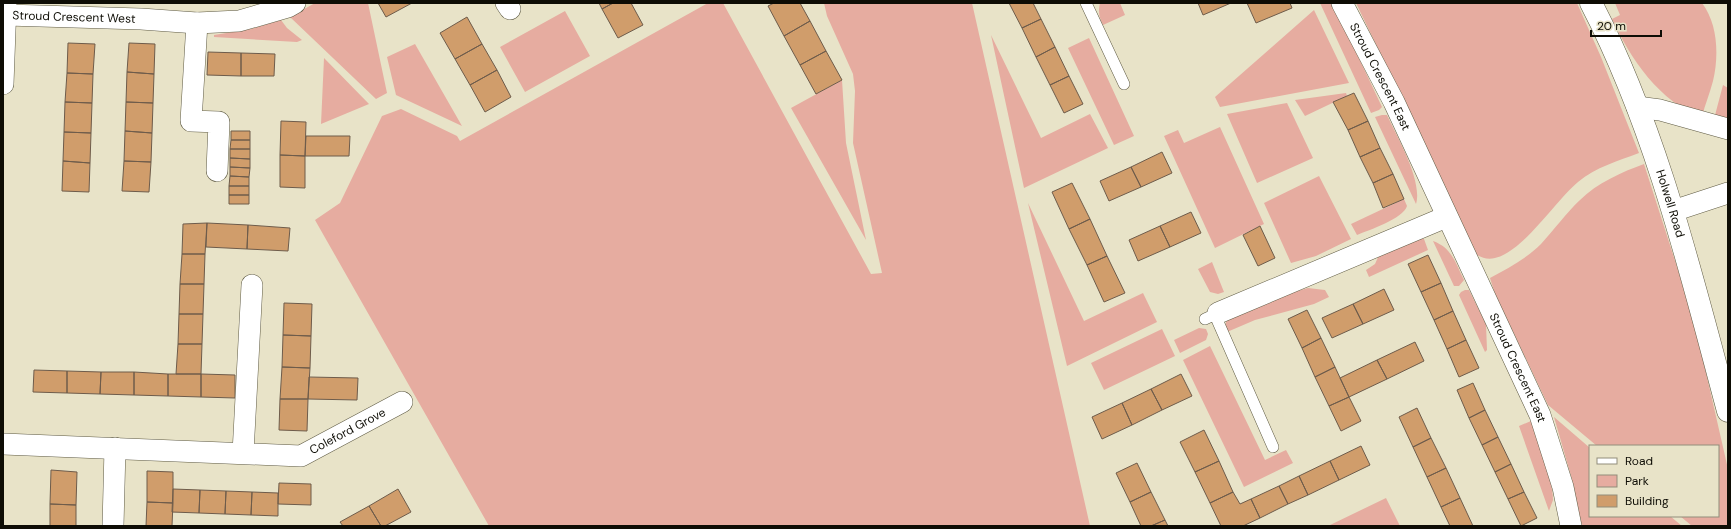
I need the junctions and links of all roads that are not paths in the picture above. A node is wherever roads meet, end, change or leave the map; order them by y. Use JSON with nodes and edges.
{"nodes":[{"id":1,"x":295,"y":3,"type":"edge"},
{"id":2,"x":1086,"y":3,"type":"edge"},
{"id":3,"x":1342,"y":3,"type":"edge"},
{"id":4,"x":1591,"y":3,"type":"edge"},
{"id":5,"x":6,"y":9,"type":"edge"},
{"id":6,"x":141,"y":11,"type":"edge"},
{"id":7,"x":197,"y":23,"type":"junction"},
{"id":8,"x":3,"y":84,"type":"edge"},
{"id":9,"x":1124,"y":84,"type":"dead end"},
{"id":10,"x":1637,"y":107,"type":"junction"},
{"id":11,"x":1728,"y":129,"type":"edge"},
{"id":12,"x":217,"y":171,"type":"dead end"},
{"id":13,"x":1728,"y":193,"type":"edge"},
{"id":14,"x":1673,"y":211,"type":"junction"},
{"id":15,"x":1446,"y":217,"type":"junction"},
{"id":16,"x":252,"y":285,"type":"dead end"},
{"id":17,"x":1213,"y":316,"type":"joint"},
{"id":18,"x":402,"y":402,"type":"dead end"},
{"id":19,"x":1728,"y":411,"type":"edge"},
{"id":20,"x":3,"y":444,"type":"edge"},
{"id":21,"x":1273,"y":447,"type":"dead end"},
{"id":22,"x":115,"y":448,"type":"junction"},
{"id":23,"x":243,"y":453,"type":"junction"},
{"id":24,"x":113,"y":526,"type":"edge"},
{"id":25,"x":1571,"y":526,"type":"edge"}],
"edges":[{"from":1,"to":7,"type":"street","name":"Stroud Crescent West"},
{"from":2,"to":9,"type":"lane"},
{"from":3,"to":15,"type":"street","name":"Stroud Crescent East"},
{"from":4,"to":10,"type":"street","name":"Holwell Road"},
{"from":5,"to":6,"type":"street","name":"Stroud Crescent West"},
{"from":5,"to":8,"type":"street"},
{"from":6,"to":7,"type":"street","name":"Stroud Crescent West"},
{"from":7,"to":12,"type":"street"},
{"from":10,"to":11,"type":"street"},
{"from":10,"to":14,"type":"street","name":"Holwell Road"},
{"from":13,"to":14,"type":"street"},
{"from":14,"to":19,"type":"street","name":"Holwell Road"},
{"from":15,"to":17,"type":"street"},
{"from":15,"to":25,"type":"street","name":"Stroud Crescent East"},
{"from":16,"to":23,"type":"street"},
{"from":17,"to":21,"type":"lane"},
{"from":18,"to":23,"type":"street","name":"Coleford Grove"},
{"from":20,"to":22,"type":"street","name":"Coleford Grove"},
{"from":22,"to":23,"type":"street","name":"Coleford Grove"},
{"from":22,"to":24,"type":"street"}]}
